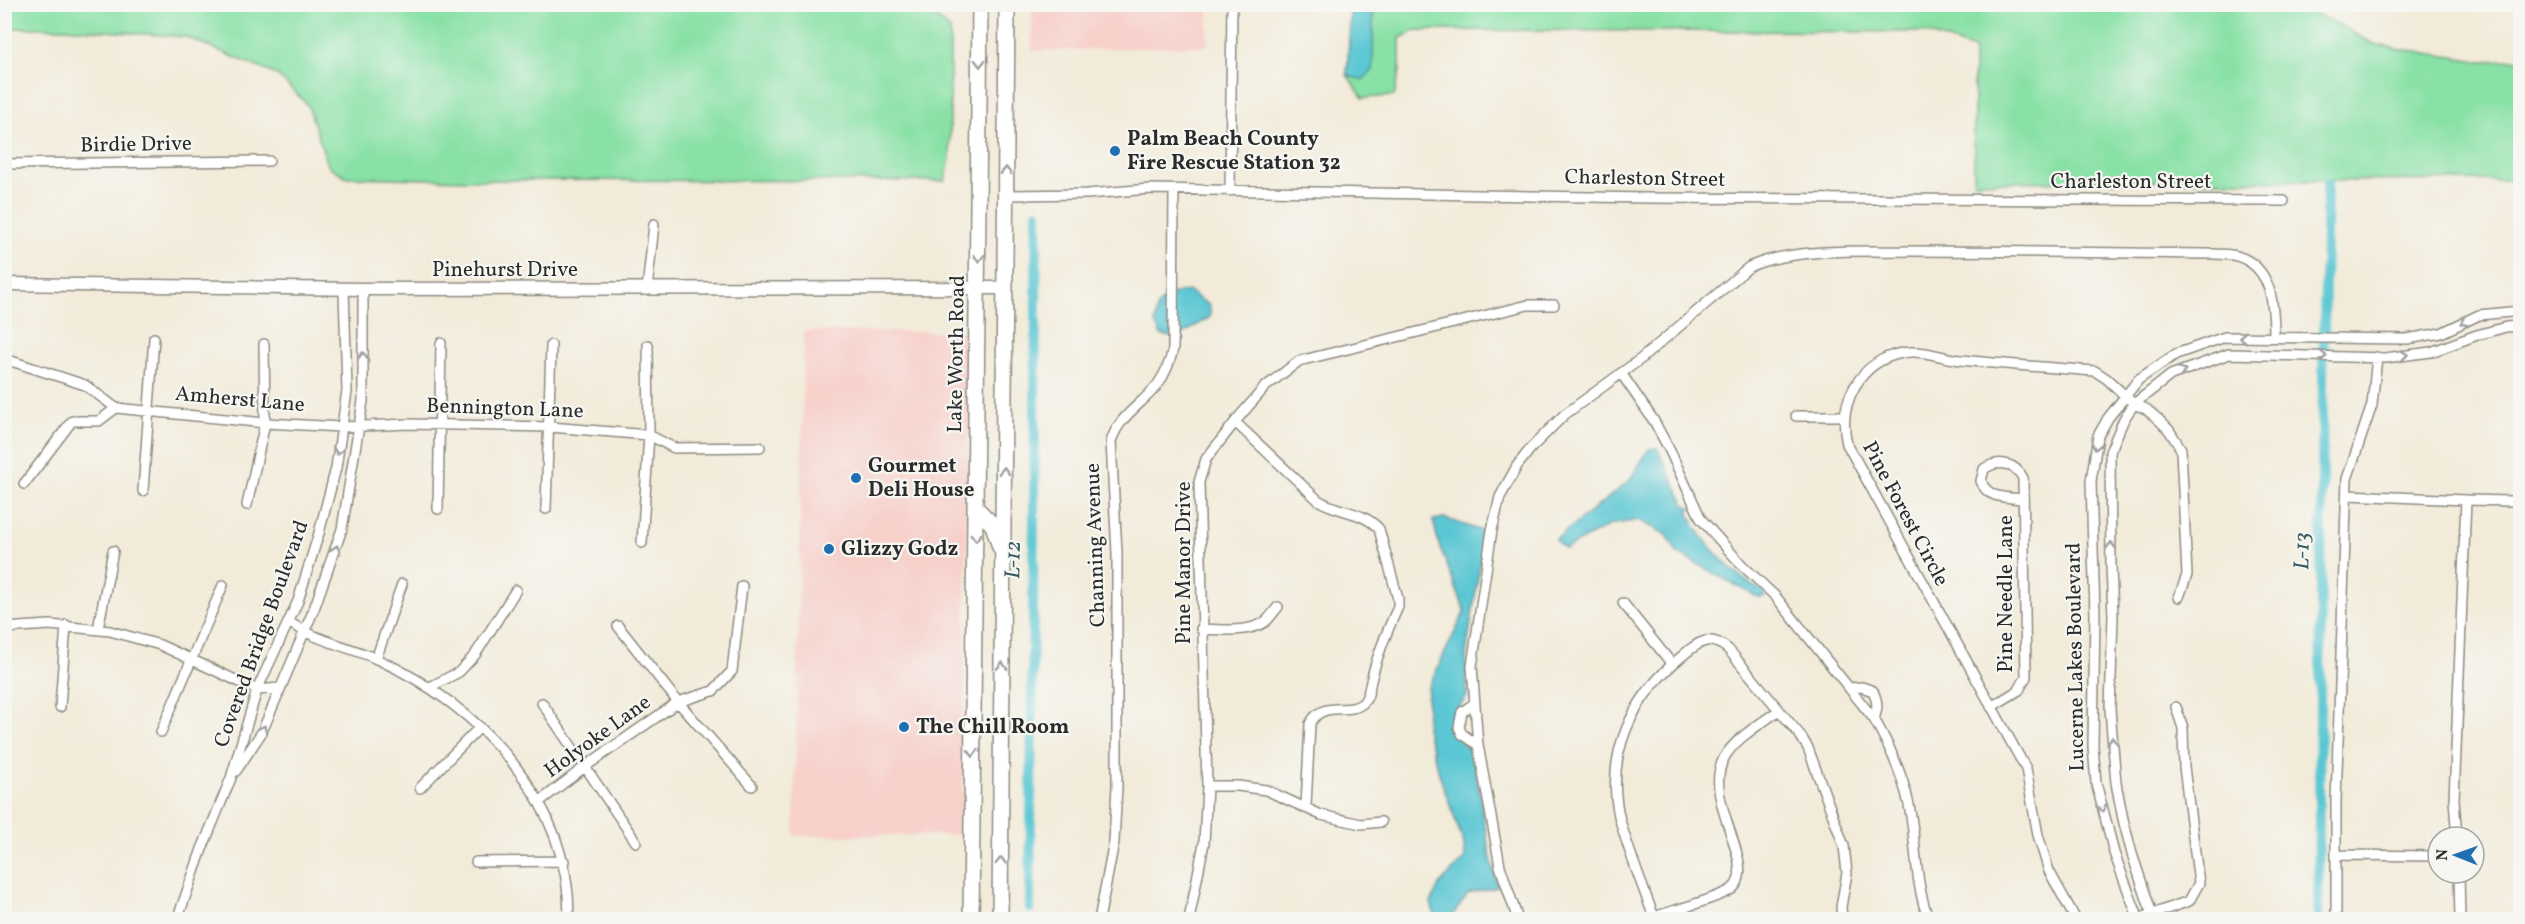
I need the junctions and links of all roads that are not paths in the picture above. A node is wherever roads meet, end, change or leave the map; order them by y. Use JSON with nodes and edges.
{"nodes":[{"id":1,"x":980,"y":4,"type":"edge"},
{"id":2,"x":1008,"y":4,"type":"edge"},
{"id":3,"x":1232,"y":4,"type":"edge"},
{"id":4,"x":269,"y":160,"type":"dead end"},
{"id":5,"x":4,"y":164,"type":"edge"},
{"id":6,"x":1174,"y":190,"type":"junction"},
{"id":7,"x":1230,"y":191,"type":"junction"},
{"id":8,"x":1006,"y":195,"type":"junction"},
{"id":9,"x":2284,"y":201,"type":"dead end"},
{"id":10,"x":654,"y":225,"type":"dead end"},
{"id":11,"x":4,"y":284,"type":"edge"},
{"id":12,"x":979,"y":288,"type":"junction"},
{"id":13,"x":1006,"y":288,"type":"junction"},
{"id":14,"x":344,"y":289,"type":"junction"},
{"id":15,"x":363,"y":289,"type":"junction"},
{"id":16,"x":647,"y":290,"type":"junction"},
{"id":17,"x":1554,"y":305,"type":"dead end"},
{"id":18,"x":2520,"y":311,"type":"edge"},
{"id":19,"x":2520,"y":326,"type":"edge"},
{"id":20,"x":2274,"y":337,"type":"junction"},
{"id":21,"x":154,"y":338,"type":"dead end"},
{"id":22,"x":2296,"y":338,"type":"junction"},
{"id":23,"x":441,"y":343,"type":"dead end"},
{"id":24,"x":264,"y":344,"type":"dead end"},
{"id":25,"x":551,"y":345,"type":"dead end"},
{"id":26,"x":648,"y":345,"type":"dead end"},
{"id":27,"x":2295,"y":356,"type":"junction"},
{"id":28,"x":2377,"y":357,"type":"junction"},
{"id":29,"x":8,"y":360,"type":"dead end"},
{"id":30,"x":1622,"y":373,"type":"junction"},
{"id":31,"x":2125,"y":396,"type":"junction"},
{"id":32,"x":2134,"y":404,"type":"junction"},
{"id":33,"x":116,"y":408,"type":"junction"},
{"id":34,"x":149,"y":410,"type":"junction"},
{"id":35,"x":1796,"y":416,"type":"dead end"},
{"id":36,"x":1844,"y":416,"type":"junction"},
{"id":37,"x":1235,"y":422,"type":"junction"},
{"id":38,"x":265,"y":423,"type":"junction"},
{"id":39,"x":441,"y":424,"type":"junction"},
{"id":40,"x":360,"y":425,"type":"junction"},
{"id":41,"x":342,"y":427,"type":"junction"},
{"id":42,"x":550,"y":427,"type":"junction"},
{"id":43,"x":649,"y":435,"type":"junction"},
{"id":44,"x":760,"y":447,"type":"dead end"},
{"id":45,"x":24,"y":483,"type":"dead end"},
{"id":46,"x":143,"y":491,"type":"dead end"},
{"id":47,"x":2347,"y":495,"type":"junction"},
{"id":48,"x":2023,"y":499,"type":"junction"},
{"id":49,"x":2466,"y":500,"type":"junction"},
{"id":50,"x":2510,"y":501,"type":"dead end"},
{"id":51,"x":247,"y":505,"type":"dead end"},
{"id":52,"x":438,"y":509,"type":"dead end"},
{"id":53,"x":546,"y":509,"type":"dead end"},
{"id":54,"x":977,"y":509,"type":"junction"},
{"id":55,"x":642,"y":543,"type":"dead end"},
{"id":56,"x":113,"y":551,"type":"dead end"},
{"id":57,"x":1004,"y":558,"type":"junction"},
{"id":58,"x":402,"y":584,"type":"dead end"},
{"id":59,"x":223,"y":585,"type":"dead end"},
{"id":60,"x":742,"y":586,"type":"dead end"},
{"id":61,"x":516,"y":590,"type":"dead end"},
{"id":62,"x":2179,"y":597,"type":"dead end"},
{"id":63,"x":1623,"y":603,"type":"dead end"},
{"id":64,"x":1278,"y":607,"type":"dead end"},
{"id":65,"x":290,"y":622,"type":"junction"},
{"id":66,"x":66,"y":626,"type":"junction"},
{"id":67,"x":618,"y":626,"type":"dead end"},
{"id":68,"x":4,"y":628,"type":"edge"},
{"id":69,"x":98,"y":629,"type":"junction"},
{"id":70,"x":1201,"y":629,"type":"junction"},
{"id":71,"x":304,"y":633,"type":"junction"},
{"id":72,"x":376,"y":659,"type":"junction"},
{"id":73,"x":192,"y":660,"type":"junction"},
{"id":74,"x":1672,"y":664,"type":"junction"},
{"id":75,"x":430,"y":687,"type":"junction"},
{"id":76,"x":280,"y":688,"type":"junction"},
{"id":77,"x":1849,"y":688,"type":"junction"},
{"id":78,"x":257,"y":690,"type":"junction"},
{"id":79,"x":678,"y":702,"type":"junction"},
{"id":80,"x":542,"y":703,"type":"dead end"},
{"id":81,"x":1475,"y":703,"type":"junction"},
{"id":82,"x":60,"y":707,"type":"dead end"},
{"id":83,"x":1990,"y":707,"type":"junction"},
{"id":84,"x":2176,"y":707,"type":"dead end"},
{"id":85,"x":1779,"y":710,"type":"junction"},
{"id":86,"x":1874,"y":719,"type":"junction"},
{"id":87,"x":480,"y":727,"type":"junction"},
{"id":88,"x":161,"y":732,"type":"dead end"},
{"id":89,"x":1478,"y":745,"type":"junction"},
{"id":90,"x":586,"y":766,"type":"junction"},
{"id":91,"x":231,"y":778,"type":"junction"},
{"id":92,"x":752,"y":786,"type":"dead end"},
{"id":93,"x":1207,"y":786,"type":"junction"},
{"id":94,"x":420,"y":788,"type":"dead end"},
{"id":95,"x":539,"y":802,"type":"junction"},
{"id":96,"x":1306,"y":807,"type":"junction"},
{"id":97,"x":1381,"y":822,"type":"dead end"},
{"id":98,"x":2456,"y":825,"type":"edge"},
{"id":99,"x":636,"y":842,"type":"dead end"},
{"id":100,"x":2337,"y":855,"type":"junction"},
{"id":101,"x":2426,"y":856,"type":"edge"},
{"id":102,"x":564,"y":861,"type":"junction"},
{"id":103,"x":477,"y":862,"type":"dead end"},
{"id":104,"x":2459,"y":885,"type":"edge"},
{"id":105,"x":2154,"y":917,"type":"edge"},
{"id":106,"x":1654,"y":918,"type":"edge"},
{"id":107,"x":2138,"y":919,"type":"edge"},
{"id":108,"x":177,"y":920,"type":"edge"},
{"id":109,"x":569,"y":920,"type":"edge"},
{"id":110,"x":972,"y":920,"type":"edge"},
{"id":111,"x":1000,"y":920,"type":"edge"},
{"id":112,"x":1099,"y":920,"type":"edge"},
{"id":113,"x":1189,"y":920,"type":"edge"},
{"id":114,"x":1518,"y":920,"type":"edge"},
{"id":115,"x":1842,"y":920,"type":"edge"},
{"id":116,"x":1929,"y":920,"type":"edge"},
{"id":117,"x":2076,"y":920,"type":"edge"},
{"id":118,"x":2336,"y":920,"type":"edge"},
{"id":119,"x":2460,"y":920,"type":"edge"}],
"edges":[{"from":1,"to":12,"type":"main road","name":"Lake Worth Road","one_way":true},
{"from":8,"to":2,"type":"main road","one_way":true},
{"from":3,"to":7,"type":"street"},
{"from":4,"to":5,"type":"street","name":"Birdie Drive"},
{"from":6,"to":7,"type":"street","name":"Charleston Street"},
{"from":6,"to":8,"type":"street","name":"Charleston Street"},
{"from":6,"to":112,"type":"street","name":"Channing Avenue"},
{"from":7,"to":9,"type":"street","name":"Charleston Street"},
{"from":8,"to":13,"type":"main road"},
{"from":10,"to":16,"type":"street"},
{"from":11,"to":14,"type":"street","name":"Pinehurst Drive"},
{"from":12,"to":13,"type":"street","name":"Pinehurst Drive"},
{"from":12,"to":16,"type":"street","name":"Pinehurst Drive"},
{"from":12,"to":54,"type":"main road","name":"Lake Worth Road"},
{"from":57,"to":13,"type":"main road","one_way":true},
{"from":14,"to":15,"type":"street","name":"Pinehurst Drive"},
{"from":14,"to":41,"type":"street","name":"Covered Bridge Boulevard"},
{"from":15,"to":16,"type":"street","name":"Pinehurst Drive"},
{"from":40,"to":15,"type":"street","name":"Covered Bridge Boulevard","one_way":true},
{"from":17,"to":37,"type":"street","name":"Pine Manor Drive"},
{"from":18,"to":22,"type":"street","name":"Lucerne Lakes Boulevard","one_way":true},
{"from":28,"to":19,"type":"street","one_way":true},
{"from":20,"to":22,"type":"street","name":"Lucerne Lakes Boulevard"},
{"from":20,"to":30,"type":"street"},
{"from":20,"to":31,"type":"street","name":"Lucerne Lakes Boulevard","one_way":true},
{"from":21,"to":34,"type":"street"},
{"from":22,"to":27,"type":"street"},
{"from":23,"to":39,"type":"street"},
{"from":24,"to":38,"type":"street"},
{"from":25,"to":42,"type":"street"},
{"from":26,"to":43,"type":"street"},
{"from":27,"to":28,"type":"street","one_way":true},
{"from":32,"to":27,"type":"street","one_way":true},
{"from":28,"to":47,"type":"street"},
{"from":29,"to":33,"type":"street"},
{"from":30,"to":77,"type":"street"},
{"from":30,"to":81,"type":"street"},
{"from":31,"to":32,"type":"street","name":"Pine Forest Circle"},
{"from":31,"to":36,"type":"street","name":"Pine Forest Circle"},
{"from":31,"to":107,"type":"street","name":"Lucerne Lakes Boulevard","one_way":true},
{"from":32,"to":62,"type":"street","name":"Pine Forest Circle"},
{"from":105,"to":32,"type":"street","name":"Lucerne Lakes Boulevard","one_way":true},
{"from":33,"to":34,"type":"street","name":"Amherst Lane"},
{"from":33,"to":45,"type":"street"},
{"from":34,"to":38,"type":"street","name":"Amherst Lane"},
{"from":34,"to":46,"type":"street"},
{"from":35,"to":36,"type":"street"},
{"from":36,"to":83,"type":"street","name":"Pine Forest Circle"},
{"from":37,"to":70,"type":"street","name":"Pine Manor Drive"},
{"from":37,"to":96,"type":"street"},
{"from":38,"to":41,"type":"street","name":"Amherst Lane"},
{"from":38,"to":51,"type":"street"},
{"from":39,"to":40,"type":"street","name":"Bennington Lane"},
{"from":39,"to":42,"type":"street","name":"Bennington Lane"},
{"from":39,"to":52,"type":"street"},
{"from":40,"to":41,"type":"street","name":"Amherst Lane"},
{"from":71,"to":40,"type":"street","name":"Covered Bridge Boulevard","one_way":true},
{"from":41,"to":65,"type":"street","name":"Covered Bridge Boulevard","one_way":true},
{"from":42,"to":43,"type":"street","name":"Bennington Lane"},
{"from":42,"to":53,"type":"street"},
{"from":43,"to":44,"type":"street"},
{"from":43,"to":55,"type":"street"},
{"from":47,"to":49,"type":"street"},
{"from":47,"to":100,"type":"street"},
{"from":48,"to":48,"type":"street","name":"Pine Needle Lane"},
{"from":48,"to":83,"type":"street","name":"Pine Needle Lane"},
{"from":49,"to":50,"type":"street"},
{"from":49,"to":98,"type":"street"},
{"from":54,"to":57,"type":"main road"},
{"from":54,"to":110,"type":"main road","name":"Lake Worth Road","one_way":true},
{"from":56,"to":69,"type":"street"},
{"from":111,"to":57,"type":"main road","one_way":true},
{"from":58,"to":72,"type":"street"},
{"from":59,"to":73,"type":"street"},
{"from":60,"to":79,"type":"street","name":"Holyoke Lane"},
{"from":61,"to":75,"type":"street"},
{"from":63,"to":74,"type":"street"},
{"from":64,"to":70,"type":"street"},
{"from":65,"to":71,"type":"street"},
{"from":65,"to":78,"type":"street","name":"Covered Bridge Boulevard"},
{"from":66,"to":68,"type":"street"},
{"from":66,"to":69,"type":"street"},
{"from":66,"to":82,"type":"street"},
{"from":67,"to":79,"type":"street"},
{"from":69,"to":73,"type":"street"},
{"from":70,"to":93,"type":"street","name":"Pine Manor Drive"},
{"from":71,"to":72,"type":"street"},
{"from":71,"to":76,"type":"street","name":"Covered Bridge Boulevard"},
{"from":72,"to":75,"type":"street"},
{"from":73,"to":78,"type":"street"},
{"from":73,"to":88,"type":"street"},
{"from":74,"to":85,"type":"street"},
{"from":74,"to":106,"type":"street"},
{"from":75,"to":87,"type":"street"},
{"from":76,"to":78,"type":"street"},
{"from":91,"to":76,"type":"street","name":"Covered Bridge Boulevard","one_way":true},
{"from":77,"to":86,"type":"street"},
{"from":77,"to":86,"type":"street"},
{"from":78,"to":91,"type":"street","name":"Covered Bridge Boulevard"},
{"from":79,"to":90,"type":"street","name":"Holyoke Lane"},
{"from":79,"to":92,"type":"street"},
{"from":80,"to":90,"type":"street"},
{"from":81,"to":89,"type":"street"},
{"from":81,"to":89,"type":"street"},
{"from":83,"to":117,"type":"street","name":"Pine Forest Circle"},
{"from":84,"to":105,"type":"street"},
{"from":85,"to":106,"type":"street"},
{"from":85,"to":115,"type":"street"},
{"from":86,"to":116,"type":"street"},
{"from":87,"to":94,"type":"street"},
{"from":87,"to":95,"type":"street"},
{"from":89,"to":114,"type":"street"},
{"from":90,"to":95,"type":"street","name":"Holyoke Lane"},
{"from":90,"to":99,"type":"street"},
{"from":91,"to":108,"type":"street","name":"Covered Bridge Boulevard"},
{"from":93,"to":96,"type":"street"},
{"from":93,"to":113,"type":"street","name":"Pine Manor Drive"},
{"from":95,"to":102,"type":"street"},
{"from":96,"to":97,"type":"street"},
{"from":100,"to":101,"type":"street"},
{"from":100,"to":118,"type":"street"},
{"from":102,"to":103,"type":"street"},
{"from":102,"to":109,"type":"street"},
{"from":104,"to":119,"type":"street"},
{"from":105,"to":107,"type":"street"}]}
